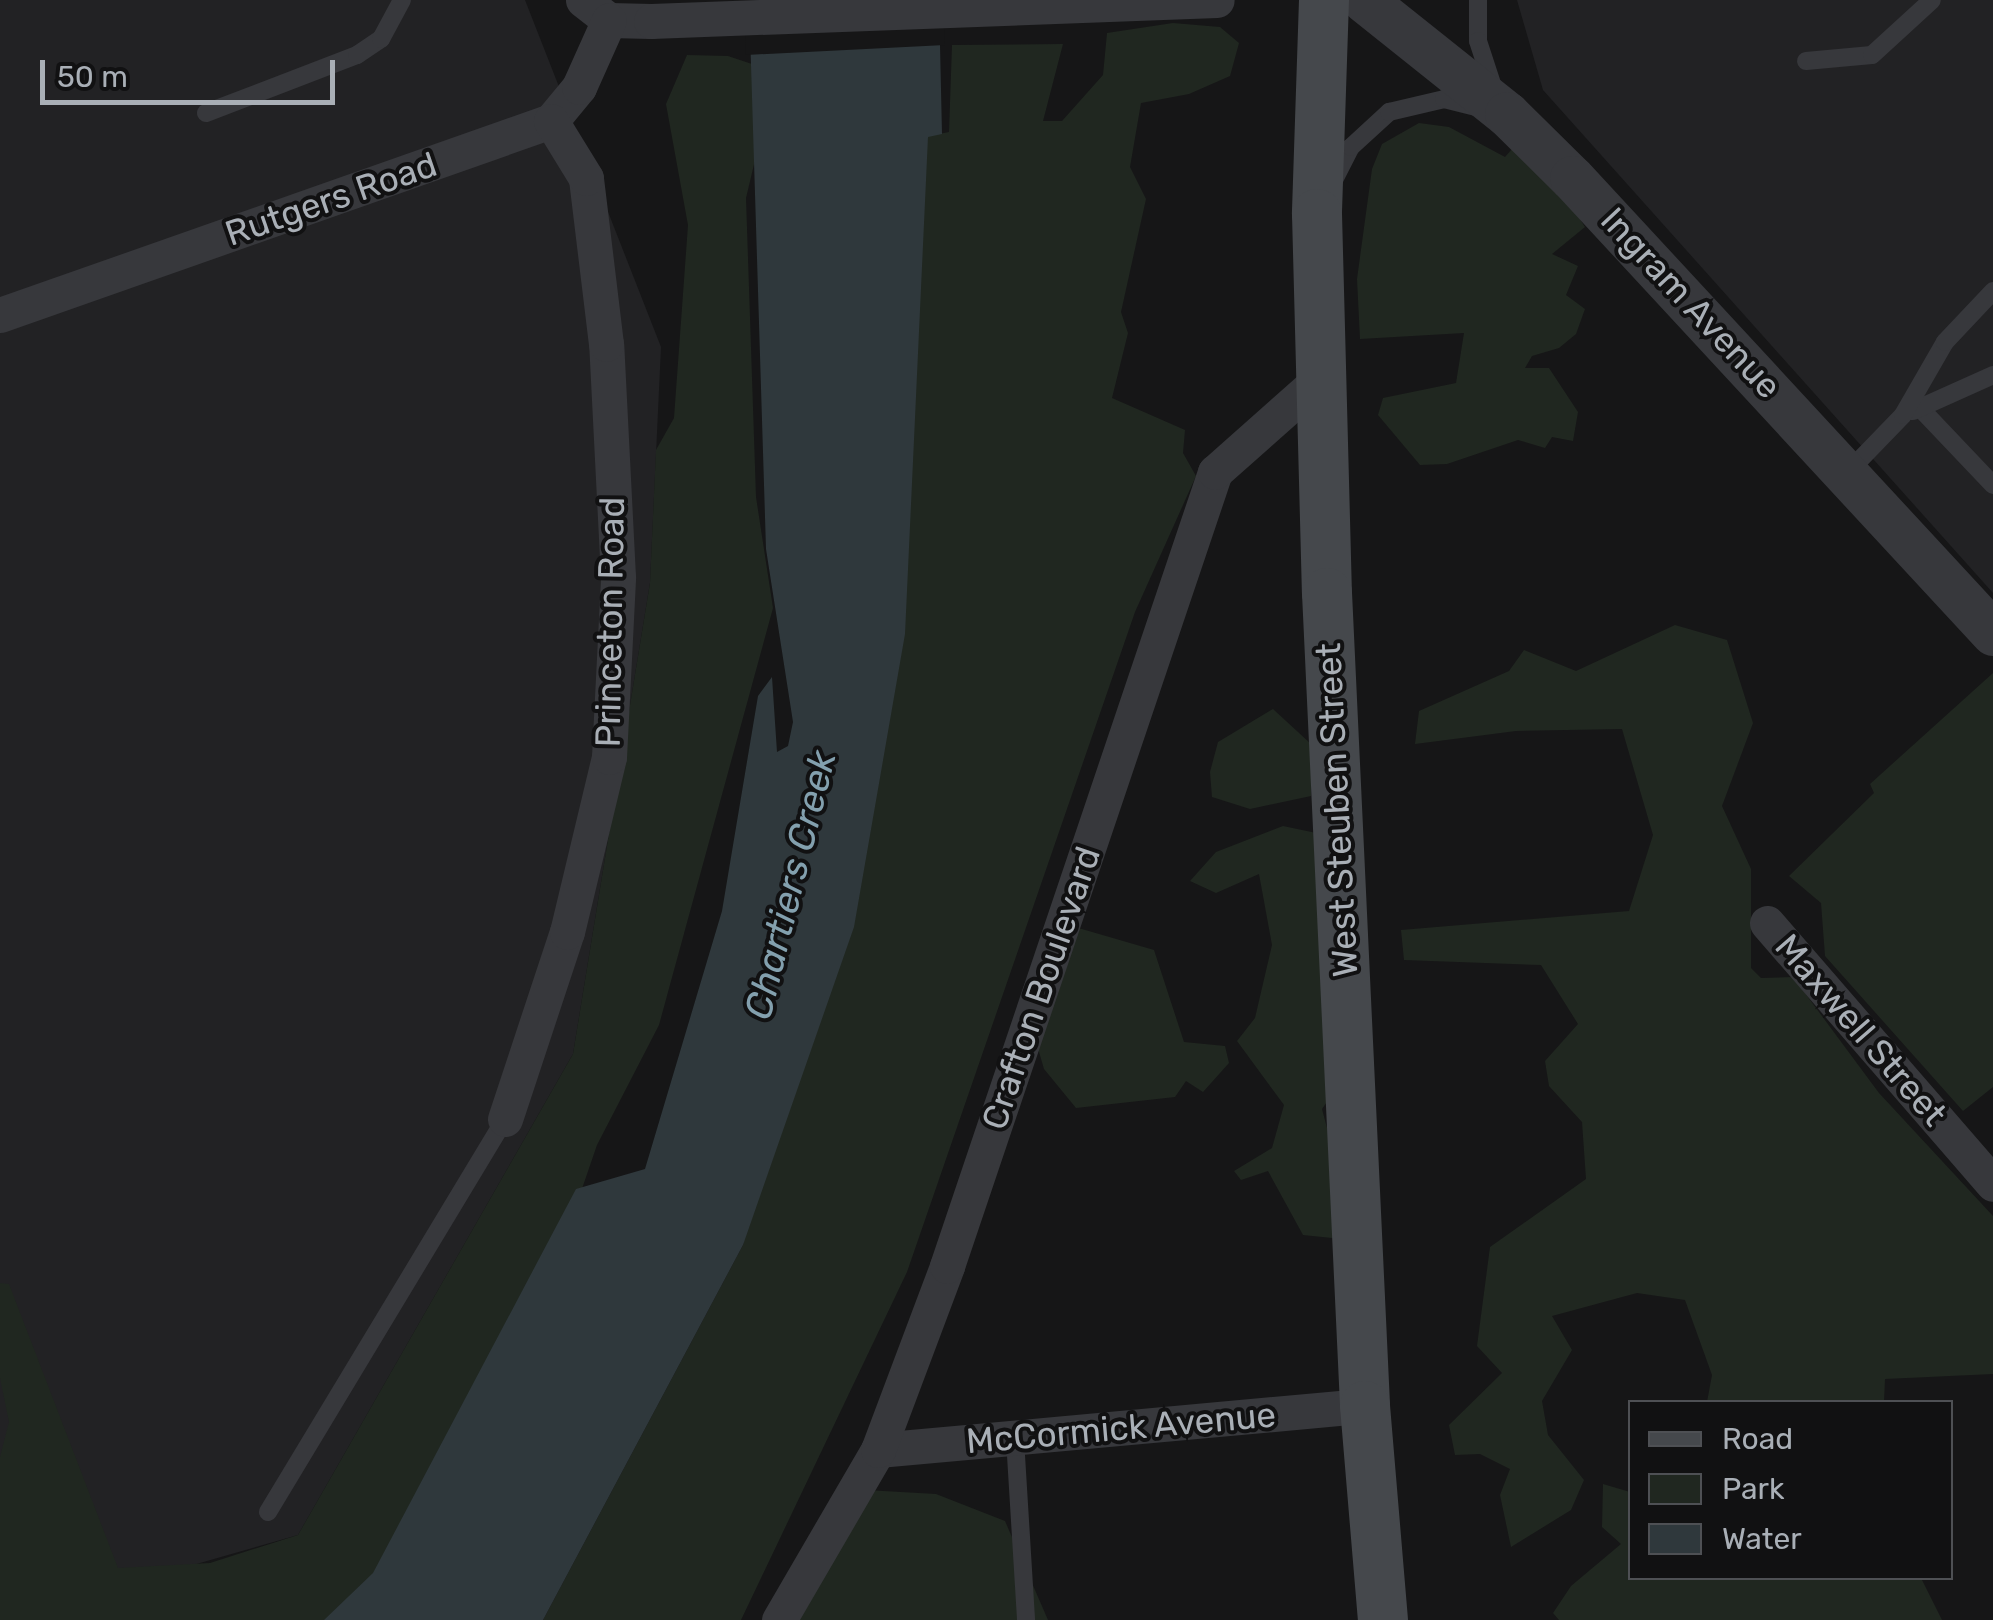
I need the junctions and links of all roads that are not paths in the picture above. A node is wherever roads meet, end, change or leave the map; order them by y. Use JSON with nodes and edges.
{"nodes":[{"id":1,"x":402,"y":0,"type":"edge"},
{"id":2,"x":1217,"y":0,"type":"edge"},
{"id":3,"x":1324,"y":0,"type":"edge"},
{"id":4,"x":1364,"y":0,"type":"edge"},
{"id":5,"x":1478,"y":0,"type":"edge"},
{"id":6,"x":1932,"y":0,"type":"edge"},
{"id":7,"x":596,"y":10,"type":"edge"},
{"id":8,"x":1806,"y":61,"type":"dead end"},
{"id":9,"x":206,"y":113,"type":"dead end"},
{"id":10,"x":1507,"y":114,"type":"junction"},
{"id":11,"x":551,"y":121,"type":"junction"},
{"id":12,"x":1317,"y":214,"type":"junction"},
{"id":13,"x":1993,"y":290,"type":"edge"},
{"id":14,"x":0,"y":315,"type":"edge"},
{"id":15,"x":1993,"y":376,"type":"edge"},
{"id":16,"x":1321,"y":378,"type":"junction"},
{"id":17,"x":1911,"y":411,"type":"junction"},
{"id":18,"x":1848,"y":472,"type":"junction"},
{"id":19,"x":1993,"y":484,"type":"edge"},
{"id":20,"x":1993,"y":633,"type":"edge"},
{"id":21,"x":1767,"y":922,"type":"dead end"},
{"id":22,"x":504,"y":1119,"type":"joint"},
{"id":23,"x":1993,"y":1184,"type":"edge"},
{"id":24,"x":1364,"y":1406,"type":"junction"},
{"id":25,"x":1015,"y":1439,"type":"junction"},
{"id":26,"x":878,"y":1450,"type":"junction"},
{"id":27,"x":268,"y":1512,"type":"dead end"},
{"id":28,"x":779,"y":1620,"type":"edge"},
{"id":29,"x":1026,"y":1620,"type":"edge"},
{"id":30,"x":1383,"y":1620,"type":"edge"}],
"edges":[{"from":1,"to":9,"type":"lane"},
{"from":2,"to":7,"type":"street"},
{"from":3,"to":12,"type":"main road","name":"West Steuben Street"},
{"from":4,"to":10,"type":"street","name":"Ingram Avenue"},
{"from":5,"to":10,"type":"lane"},
{"from":6,"to":8,"type":"lane"},
{"from":7,"to":11,"type":"street"},
{"from":10,"to":12,"type":"lane"},
{"from":10,"to":18,"type":"street","name":"Ingram Avenue"},
{"from":11,"to":14,"type":"street","name":"Rutgers Road"},
{"from":11,"to":22,"type":"street","name":"Princeton Road"},
{"from":12,"to":16,"type":"main road","name":"West Steuben Street"},
{"from":13,"to":17,"type":"lane"},
{"from":15,"to":17,"type":"lane"},
{"from":16,"to":24,"type":"main road","name":"West Steuben Street"},
{"from":16,"to":26,"type":"street","name":"Crafton Boulevard"},
{"from":17,"to":18,"type":"lane"},
{"from":17,"to":19,"type":"lane"},
{"from":18,"to":20,"type":"street","name":"Ingram Avenue"},
{"from":21,"to":23,"type":"street","name":"Maxwell Street"},
{"from":22,"to":27,"type":"lane"},
{"from":24,"to":25,"type":"street","name":"McCormick Avenue"},
{"from":24,"to":30,"type":"main road","name":"West Steuben Street"},
{"from":25,"to":26,"type":"street","name":"McCormick Avenue"},
{"from":25,"to":29,"type":"lane"},
{"from":26,"to":28,"type":"street","name":"Crafton Boulevard"}]}
